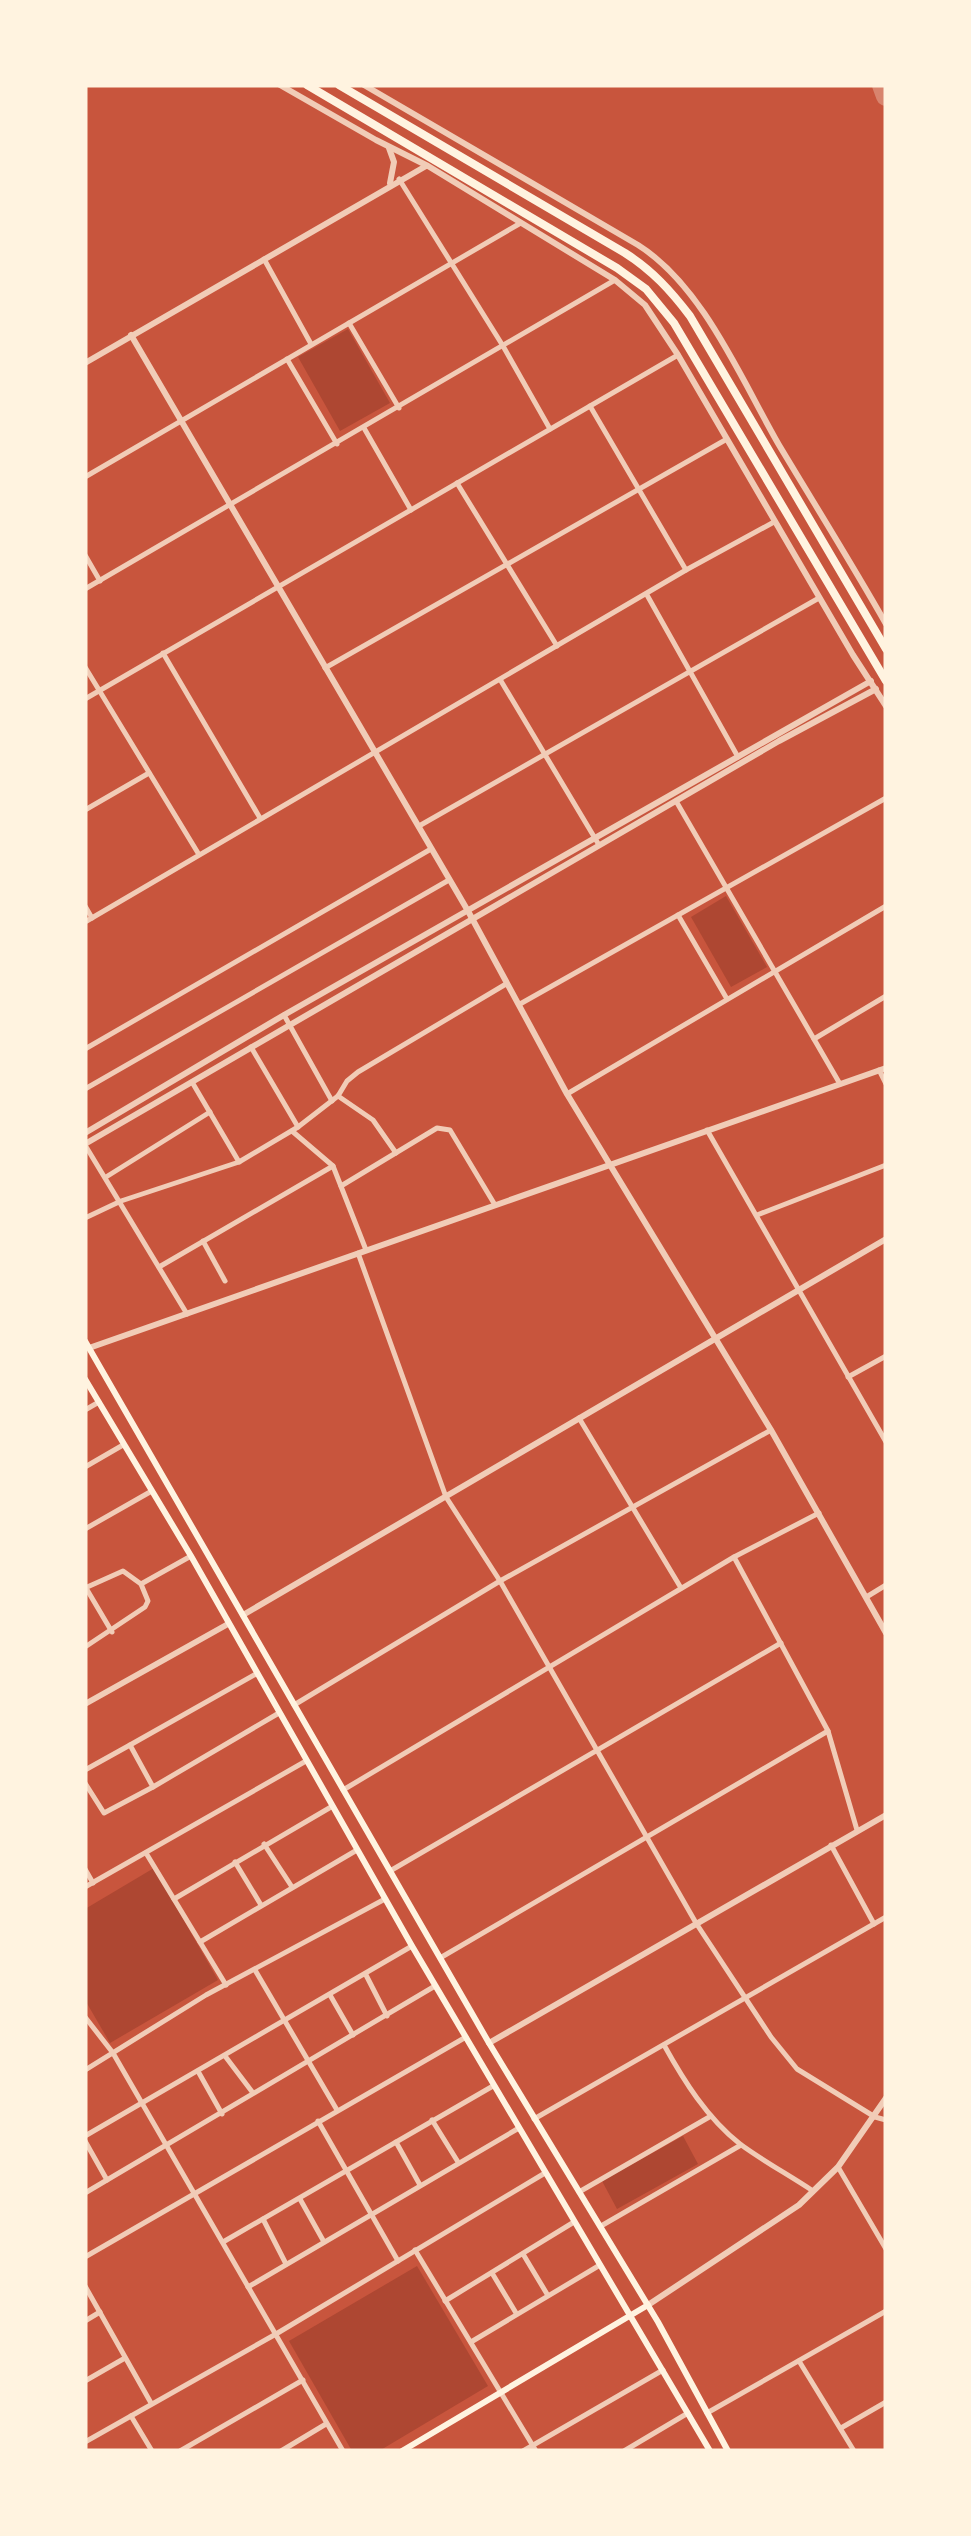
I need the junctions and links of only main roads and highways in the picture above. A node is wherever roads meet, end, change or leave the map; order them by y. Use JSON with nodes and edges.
{"nodes":[{"id":1,"x":307,"y":85,"type":"edge"},
{"id":2,"x":340,"y":85,"type":"edge"},
{"id":3,"x":656,"y":257,"type":"road end"},
{"id":4,"x":645,"y":265,"type":"junction"},
{"id":5,"x":886,"y":649,"type":"edge"},
{"id":6,"x":886,"y":660,"type":"edge"},
{"id":7,"x":874,"y":661,"type":"junction"},
{"id":8,"x":886,"y":681,"type":"edge"},
{"id":9,"x":87,"y":1344,"type":"edge"},
{"id":10,"x":85,"y":1379,"type":"edge"},
{"id":11,"x":648,"y":2305,"type":"junction"},
{"id":12,"x":630,"y":2317,"type":"junction"},
{"id":13,"x":402,"y":2451,"type":"edge"},
{"id":14,"x":710,"y":2451,"type":"edge"},
{"id":15,"x":728,"y":2451,"type":"edge"}],
"edges":[{"from":1,"to":7,"type":"highway"},
{"from":2,"to":4,"type":"highway"},
{"from":3,"to":4,"type":"highway"},
{"from":4,"to":5,"type":"highway"},
{"from":6,"to":7,"type":"highway"},
{"from":7,"to":8,"type":"highway"},
{"from":9,"to":11,"type":"main road"},
{"from":10,"to":12,"type":"main road"},
{"from":11,"to":12,"type":"main road"},
{"from":11,"to":15,"type":"main road"},
{"from":12,"to":13,"type":"main road"},
{"from":12,"to":14,"type":"main road"}]}
